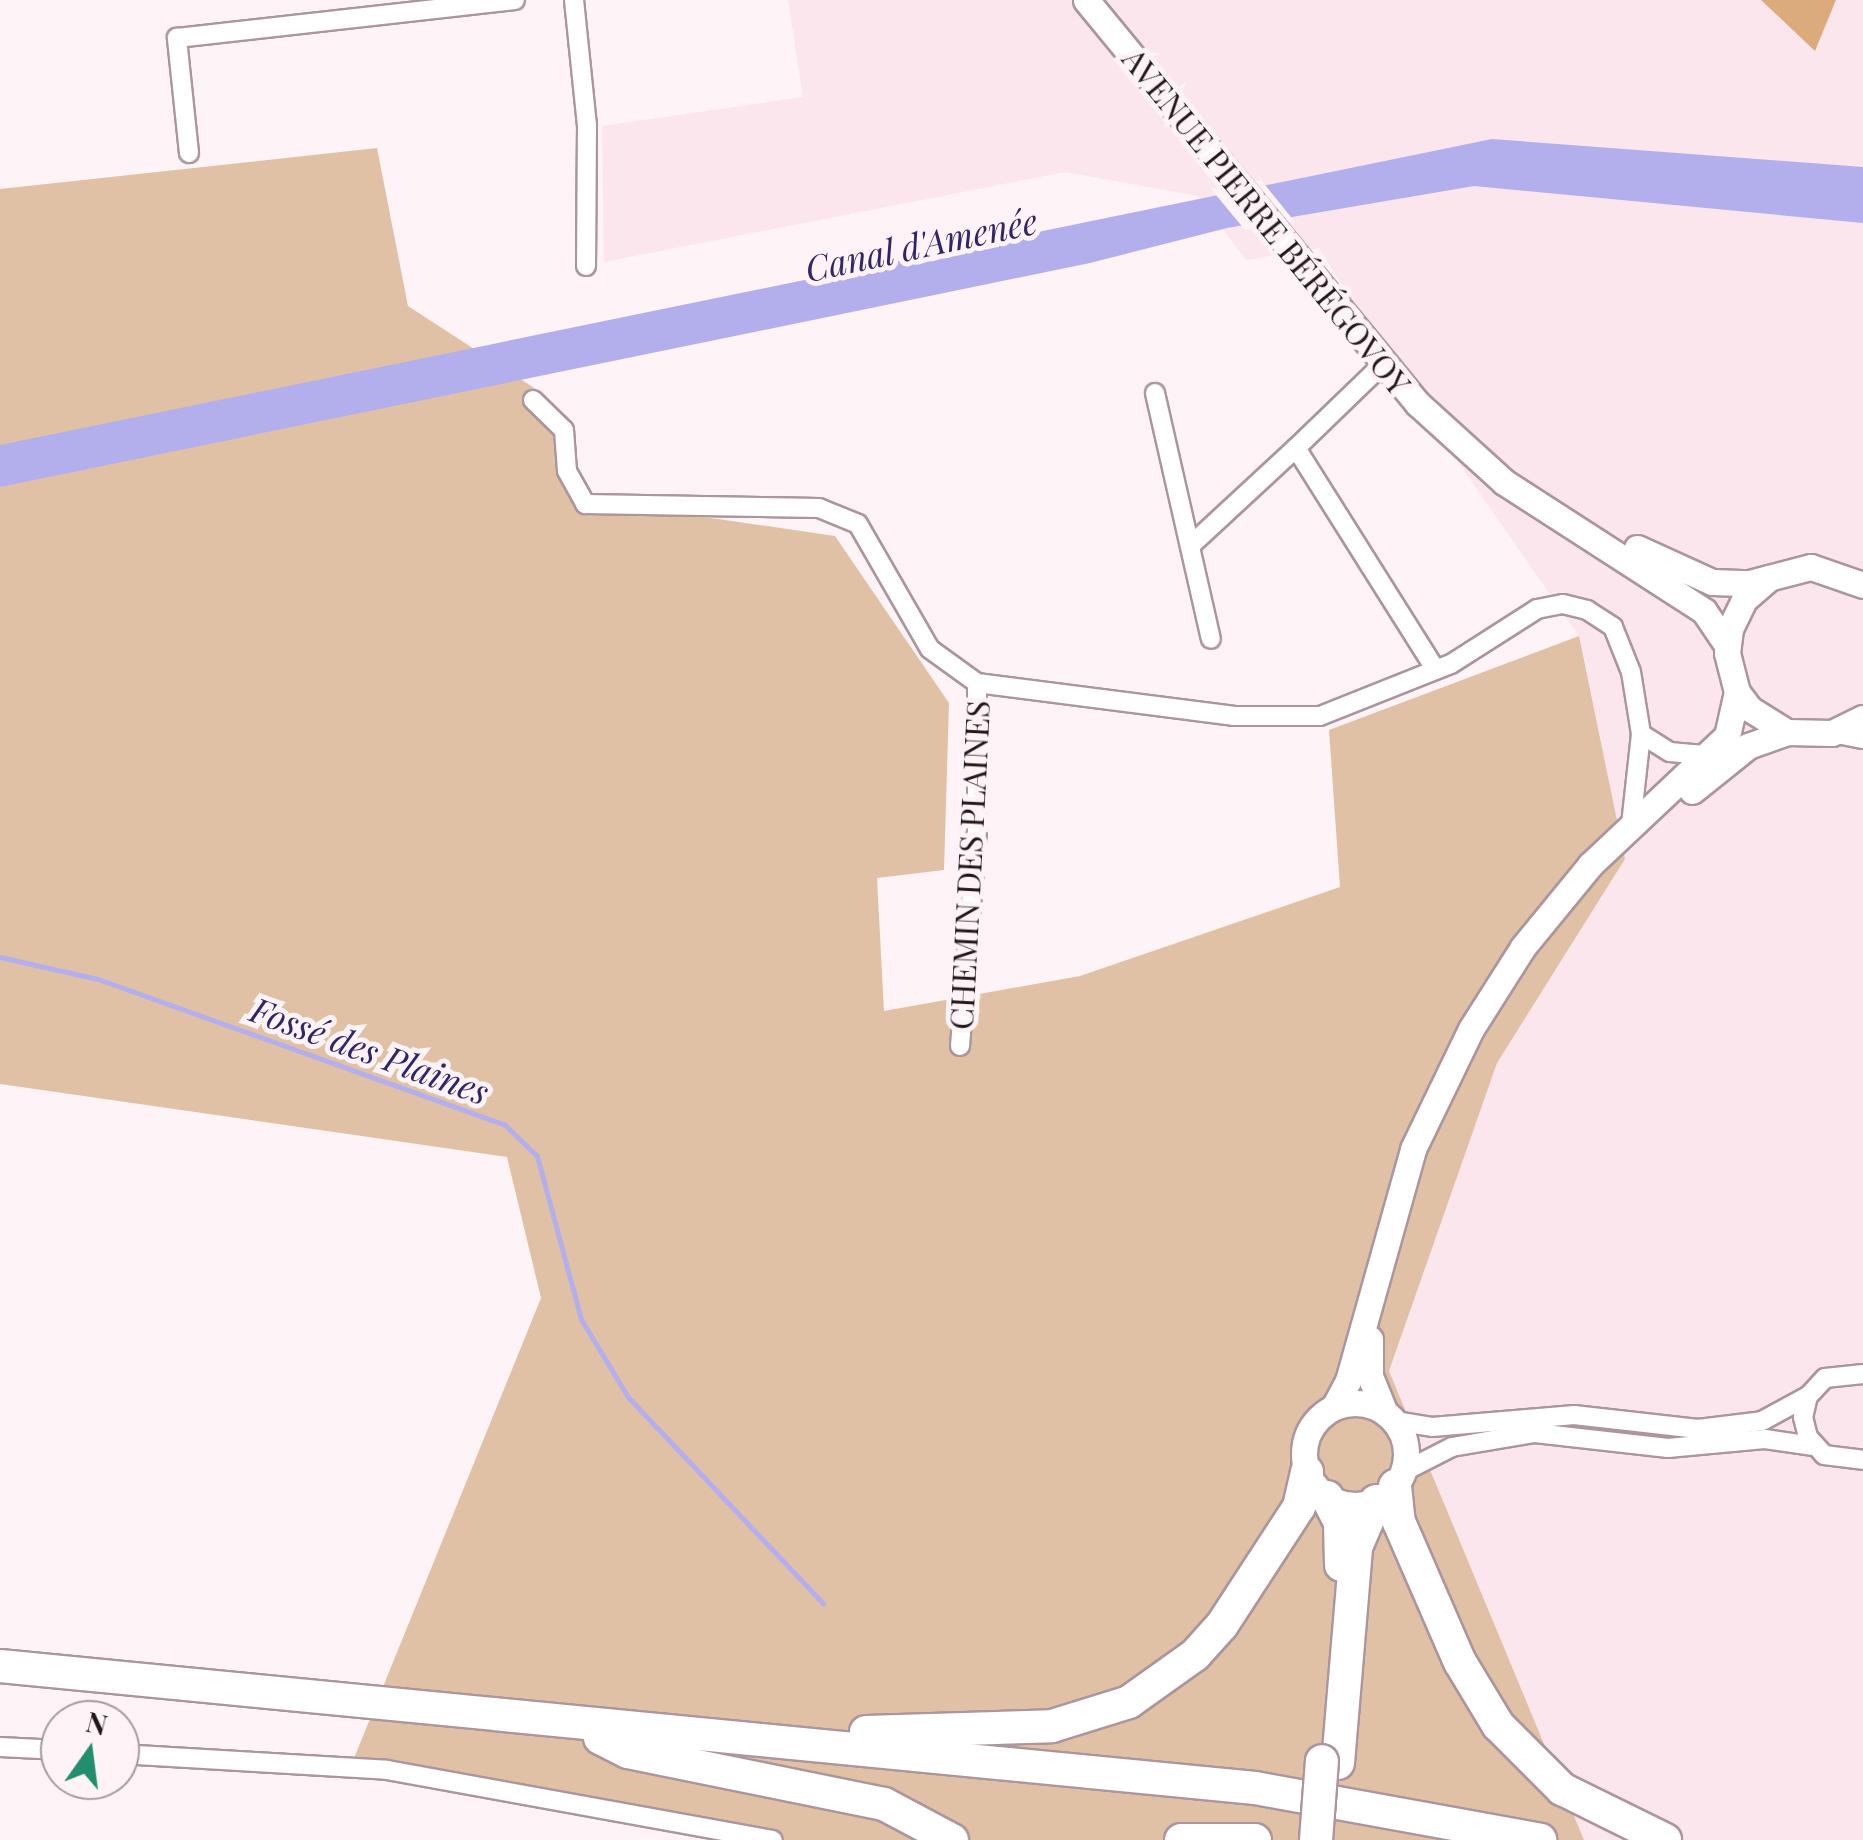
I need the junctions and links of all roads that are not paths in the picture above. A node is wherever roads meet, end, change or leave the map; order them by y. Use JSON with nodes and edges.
{"nodes":[{"id":1,"x":515,"y":0,"type":"edge"},
{"id":2,"x":574,"y":0,"type":"edge"},
{"id":3,"x":1086,"y":0,"type":"edge"},
{"id":4,"x":189,"y":152,"type":"dead end"},
{"id":5,"x":586,"y":266,"type":"dead end"},
{"id":6,"x":1382,"y":365,"type":"junction"},
{"id":7,"x":1156,"y":393,"type":"dead end"},
{"id":8,"x":533,"y":400,"type":"dead end"},
{"id":9,"x":1454,"y":436,"type":"junction"},
{"id":10,"x":1296,"y":448,"type":"junction"},
{"id":11,"x":1190,"y":546,"type":"junction"},
{"id":12,"x":1769,"y":578,"type":"junction"},
{"id":13,"x":1863,"y":585,"type":"edge"},
{"id":14,"x":1211,"y":639,"type":"dead end"},
{"id":15,"x":1727,"y":646,"type":"junction"},
{"id":16,"x":1436,"y":670,"type":"junction"},
{"id":17,"x":977,"y":683,"type":"junction"},
{"id":18,"x":1738,"y":692,"type":"junction"},
{"id":19,"x":1863,"y":718,"type":"edge"},
{"id":20,"x":1787,"y":732,"type":"junction"},
{"id":21,"x":1832,"y":733,"type":"junction"},
{"id":22,"x":1641,"y":734,"type":"junction"},
{"id":23,"x":1863,"y":739,"type":"edge"},
{"id":24,"x":1708,"y":755,"type":"junction"},
{"id":25,"x":1632,"y":824,"type":"junction"},
{"id":26,"x":960,"y":1046,"type":"dead end"},
{"id":27,"x":1859,"y":1370,"type":"edge"},
{"id":28,"x":1808,"y":1396,"type":"junction"},
{"id":29,"x":1334,"y":1407,"type":"junction"},
{"id":30,"x":1389,"y":1416,"type":"junction"},
{"id":31,"x":1814,"y":1446,"type":"junction"},
{"id":32,"x":1863,"y":1460,"type":"edge"},
{"id":33,"x":1317,"y":1485,"type":"junction"},
{"id":34,"x":1392,"y":1487,"type":"junction"},
{"id":35,"x":0,"y":1666,"type":"edge"},
{"id":36,"x":0,"y":1680,"type":"edge"},
{"id":37,"x":600,"y":1738,"type":"junction"},
{"id":38,"x":743,"y":1739,"type":"junction"},
{"id":39,"x":0,"y":1746,"type":"edge"},
{"id":40,"x":40,"y":1749,"type":"edge"},
{"id":41,"x":140,"y":1755,"type":"edge"},
{"id":42,"x":1330,"y":1762,"type":"junction"},
{"id":43,"x":773,"y":1840,"type":"edge"},
{"id":44,"x":952,"y":1840,"type":"edge"},
{"id":45,"x":1181,"y":1840,"type":"edge"},
{"id":46,"x":1255,"y":1840,"type":"edge"},
{"id":47,"x":1316,"y":1840,"type":"edge"},
{"id":48,"x":1332,"y":1840,"type":"edge"},
{"id":49,"x":1468,"y":1840,"type":"edge"},
{"id":50,"x":1540,"y":1840,"type":"edge"},
{"id":51,"x":1665,"y":1840,"type":"edge"}],
"edges":[{"from":1,"to":4,"type":"street"},
{"from":2,"to":5,"type":"street"},
{"from":3,"to":6,"type":"main road","name":"AVENUE PIERRE BÉRÉGOVOY"},
{"from":6,"to":9,"type":"main road","name":"AVENUE PIERRE BÉRÉGOVOY"},
{"from":6,"to":10,"type":"street"},
{"from":7,"to":11,"type":"street"},
{"from":8,"to":17,"type":"street"},
{"from":9,"to":12,"type":"main road"},
{"from":9,"to":15,"type":"main road"},
{"from":10,"to":11,"type":"street"},
{"from":10,"to":16,"type":"street"},
{"from":11,"to":14,"type":"street"},
{"from":12,"to":13,"type":"main road"},
{"from":12,"to":15,"type":"main road"},
{"from":15,"to":18,"type":"main road"},
{"from":16,"to":17,"type":"street"},
{"from":16,"to":22,"type":"street"},
{"from":17,"to":26,"type":"street","name":"CHEMIN DES PLAINES"},
{"from":18,"to":20,"type":"main road"},
{"from":18,"to":24,"type":"main road"},
{"from":19,"to":21,"type":"main road"},
{"from":20,"to":21,"type":"main road"},
{"from":20,"to":30,"type":"main road"},
{"from":21,"to":23,"type":"street"},
{"from":22,"to":24,"type":"street"},
{"from":22,"to":25,"type":"street"},
{"from":24,"to":25,"type":"main road"},
{"from":25,"to":29,"type":"main road"},
{"from":27,"to":28,"type":"street"},
{"from":28,"to":30,"type":"street"},
{"from":28,"to":31,"type":"street"},
{"from":29,"to":30,"type":"main road"},
{"from":29,"to":33,"type":"main road"},
{"from":30,"to":34,"type":"main road"},
{"from":31,"to":32,"type":"street"},
{"from":31,"to":34,"type":"street"},
{"from":33,"to":34,"type":"main road"},
{"from":33,"to":38,"type":"highway"},
{"from":33,"to":42,"type":"highway"},
{"from":34,"to":42,"type":"highway"},
{"from":34,"to":51,"type":"highway"},
{"from":35,"to":38,"type":"highway"},
{"from":36,"to":37,"type":"highway"},
{"from":37,"to":44,"type":"highway"},
{"from":37,"to":49,"type":"highway"},
{"from":38,"to":50,"type":"highway"},
{"from":39,"to":40,"type":"street"},
{"from":41,"to":43,"type":"street"},
{"from":42,"to":47,"type":"highway","bridge":true},
{"from":42,"to":48,"type":"highway"},
{"from":45,"to":46,"type":"highway"}]}
